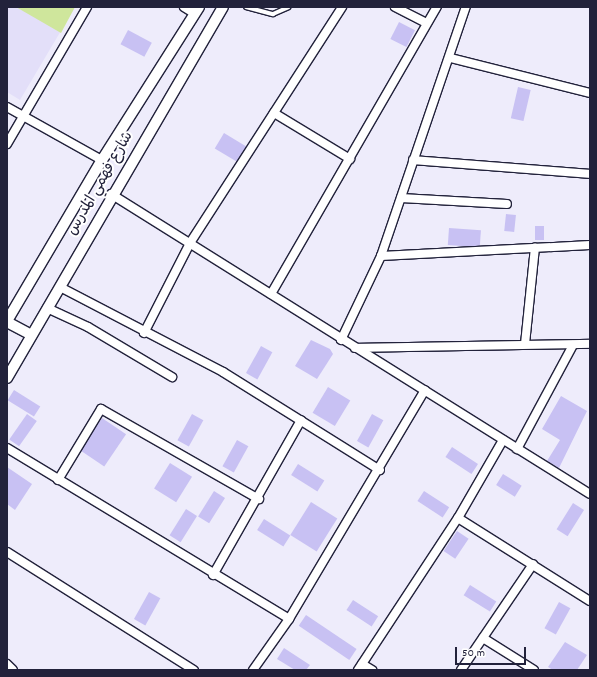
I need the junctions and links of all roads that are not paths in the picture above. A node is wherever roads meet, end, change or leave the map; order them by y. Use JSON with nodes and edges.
{"nodes":[{"id":1,"x":87,"y":7,"type":"edge"},
{"id":2,"x":184,"y":7,"type":"edge"},
{"id":3,"x":222,"y":7,"type":"edge"},
{"id":4,"x":246,"y":7,"type":"edge"},
{"id":5,"x":289,"y":7,"type":"edge"},
{"id":6,"x":342,"y":7,"type":"edge"},
{"id":7,"x":395,"y":7,"type":"edge"},
{"id":8,"x":437,"y":7,"type":"edge"},
{"id":9,"x":466,"y":7,"type":"edge"},
{"id":10,"x":197,"y":10,"type":"edge"},
{"id":11,"x":426,"y":23,"type":"junction"},
{"id":12,"x":450,"y":58,"type":"junction"},
{"id":13,"x":590,"y":93,"type":"edge"},
{"id":14,"x":7,"y":107,"type":"edge"},
{"id":15,"x":274,"y":113,"type":"junction"},
{"id":16,"x":23,"y":116,"type":"junction"},
{"id":17,"x":7,"y":144,"type":"edge"},
{"id":18,"x":350,"y":158,"type":"junction"},
{"id":19,"x":102,"y":160,"type":"junction"},
{"id":20,"x":413,"y":160,"type":"junction"},
{"id":21,"x":590,"y":174,"type":"edge"},
{"id":22,"x":111,"y":194,"type":"junction"},
{"id":23,"x":401,"y":198,"type":"junction"},
{"id":24,"x":507,"y":204,"type":"dead end"},
{"id":25,"x":190,"y":243,"type":"junction"},
{"id":26,"x":590,"y":244,"type":"edge"},
{"id":27,"x":535,"y":248,"type":"junction"},
{"id":28,"x":381,"y":256,"type":"junction"},
{"id":29,"x":60,"y":287,"type":"junction"},
{"id":30,"x":271,"y":294,"type":"junction"},
{"id":31,"x":47,"y":308,"type":"junction"},
{"id":32,"x":7,"y":322,"type":"edge"},
{"id":33,"x":144,"y":333,"type":"junction"},
{"id":34,"x":30,"y":335,"type":"junction"},
{"id":35,"x":341,"y":340,"type":"junction"},
{"id":36,"x":525,"y":344,"type":"junction"},
{"id":37,"x":573,"y":344,"type":"junction"},
{"id":38,"x":590,"y":344,"type":"edge"},
{"id":39,"x":354,"y":348,"type":"junction"},
{"id":40,"x":172,"y":377,"type":"dead end"},
{"id":41,"x":7,"y":378,"type":"edge"},
{"id":42,"x":425,"y":390,"type":"junction"},
{"id":43,"x":301,"y":420,"type":"junction"},
{"id":44,"x":503,"y":440,"type":"junction"},
{"id":45,"x":7,"y":448,"type":"edge"},
{"id":46,"x":517,"y":449,"type":"junction"},
{"id":47,"x":380,"y":470,"type":"junction"},
{"id":48,"x":58,"y":480,"type":"junction"},
{"id":49,"x":590,"y":494,"type":"edge"},
{"id":50,"x":259,"y":499,"type":"junction"},
{"id":51,"x":458,"y":518,"type":"junction"},
{"id":52,"x":7,"y":552,"type":"edge"},
{"id":53,"x":533,"y":564,"type":"junction"},
{"id":54,"x":213,"y":575,"type":"junction"},
{"id":55,"x":590,"y":601,"type":"edge"},
{"id":56,"x":289,"y":619,"type":"junction"},
{"id":57,"x":483,"y":638,"type":"junction"},
{"id":58,"x":7,"y":664,"type":"edge"},
{"id":59,"x":360,"y":667,"type":"edge"},
{"id":60,"x":13,"y":670,"type":"edge"},
{"id":61,"x":194,"y":670,"type":"edge"},
{"id":62,"x":254,"y":670,"type":"edge"},
{"id":63,"x":372,"y":670,"type":"edge"},
{"id":64,"x":461,"y":670,"type":"edge"},
{"id":65,"x":534,"y":670,"type":"edge"}],
"edges":[{"from":1,"to":16,"type":"street"},
{"from":2,"to":10,"type":"street"},
{"from":3,"to":22,"type":"street","name":"شارع فهمي المدرس"},
{"from":4,"to":5,"type":"lane"},
{"from":6,"to":15,"type":"street"},
{"from":7,"to":11,"type":"street"},
{"from":8,"to":11,"type":"street"},
{"from":9,"to":12,"type":"street"},
{"from":10,"to":19,"type":"street","name":"شارع فهمي المدرس"},
{"from":11,"to":18,"type":"street"},
{"from":12,"to":13,"type":"street"},
{"from":12,"to":20,"type":"street"},
{"from":14,"to":16,"type":"street"},
{"from":15,"to":18,"type":"street"},
{"from":15,"to":25,"type":"street"},
{"from":16,"to":17,"type":"street"},
{"from":16,"to":19,"type":"street"},
{"from":18,"to":30,"type":"street"},
{"from":19,"to":32,"type":"street","name":"شارع فهمي المدرس"},
{"from":20,"to":21,"type":"street"},
{"from":20,"to":23,"type":"street"},
{"from":22,"to":25,"type":"street"},
{"from":22,"to":29,"type":"street","name":"شارع فهمي المدرس"},
{"from":23,"to":24,"type":"street"},
{"from":23,"to":28,"type":"street"},
{"from":25,"to":30,"type":"street"},
{"from":25,"to":33,"type":"street"},
{"from":26,"to":27,"type":"street"},
{"from":27,"to":28,"type":"street"},
{"from":27,"to":36,"type":"street"},
{"from":28,"to":35,"type":"street"},
{"from":29,"to":31,"type":"street","name":"شارع فهمي المدرس"},
{"from":29,"to":33,"type":"street"},
{"from":30,"to":35,"type":"street"},
{"from":31,"to":34,"type":"street","name":"شارع فهمي المدرس"},
{"from":31,"to":40,"type":"street"},
{"from":32,"to":34,"type":"street"},
{"from":33,"to":43,"type":"street"},
{"from":34,"to":41,"type":"street","name":"شارع فهمي المدرس"},
{"from":35,"to":39,"type":"street"},
{"from":36,"to":37,"type":"street"},
{"from":36,"to":39,"type":"street"},
{"from":37,"to":38,"type":"street"},
{"from":37,"to":46,"type":"street"},
{"from":39,"to":42,"type":"street"},
{"from":42,"to":44,"type":"street"},
{"from":42,"to":47,"type":"street"},
{"from":43,"to":47,"type":"street"},
{"from":43,"to":50,"type":"street"},
{"from":44,"to":46,"type":"street"},
{"from":44,"to":51,"type":"street"},
{"from":45,"to":48,"type":"street"},
{"from":46,"to":49,"type":"street"},
{"from":47,"to":56,"type":"street"},
{"from":48,"to":50,"type":"street"},
{"from":48,"to":54,"type":"street"},
{"from":50,"to":54,"type":"street"},
{"from":51,"to":53,"type":"street"},
{"from":51,"to":59,"type":"street"},
{"from":52,"to":61,"type":"street"},
{"from":53,"to":55,"type":"street"},
{"from":53,"to":57,"type":"street"},
{"from":54,"to":56,"type":"street"},
{"from":56,"to":62,"type":"street"},
{"from":57,"to":64,"type":"street"},
{"from":57,"to":65,"type":"street"},
{"from":58,"to":60,"type":"street"},
{"from":59,"to":63,"type":"street"}]}
